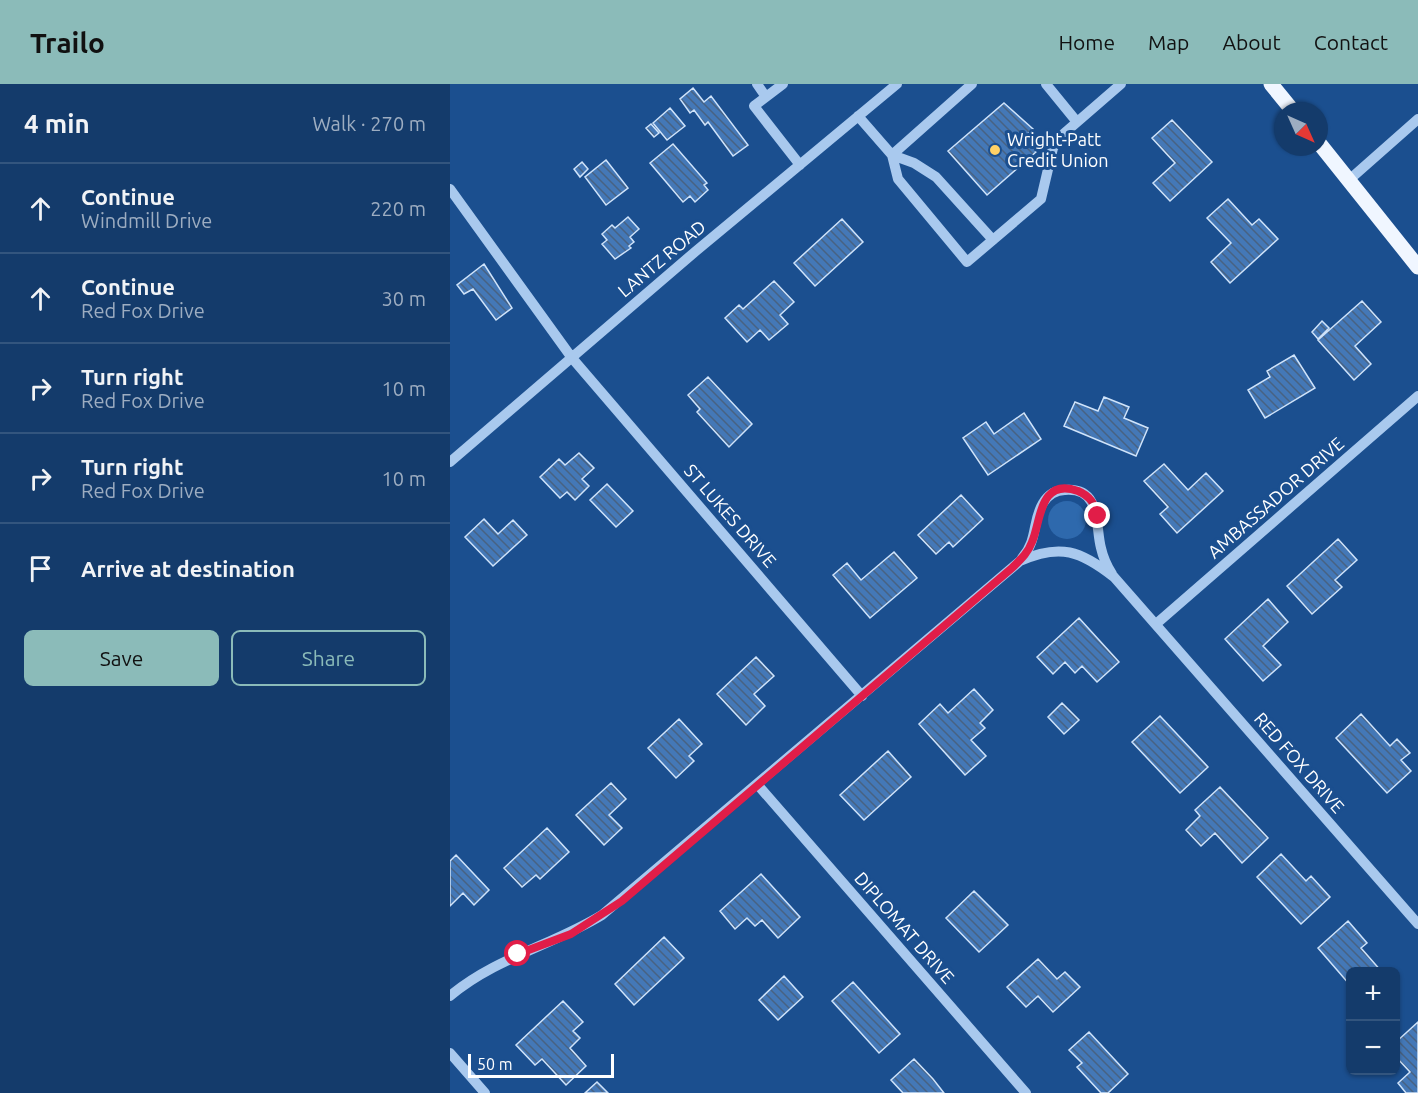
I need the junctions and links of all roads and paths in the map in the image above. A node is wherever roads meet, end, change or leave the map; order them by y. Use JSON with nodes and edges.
{"nodes":[{"id":1,"x":757,"y":84,"type":"edge"},
{"id":2,"x":783,"y":84,"type":"edge"},
{"id":3,"x":897,"y":84,"type":"edge"},
{"id":4,"x":972,"y":84,"type":"edge"},
{"id":5,"x":1046,"y":84,"type":"edge"},
{"id":6,"x":1121,"y":84,"type":"edge"},
{"id":7,"x":1271,"y":84,"type":"edge"},
{"id":8,"x":766,"y":97,"type":"junction"},
{"id":9,"x":1286,"y":102,"type":"edge"},
{"id":10,"x":858,"y":116,"type":"junction"},
{"id":11,"x":1418,"y":119,"type":"edge"},
{"id":12,"x":1077,"y":122,"type":"junction"},
{"id":13,"x":1328,"y":154,"type":"edge"},
{"id":14,"x":892,"y":155,"type":"junction"},
{"id":15,"x":800,"y":165,"type":"junction"},
{"id":16,"x":1349,"y":180,"type":"junction"},
{"id":17,"x":450,"y":189,"type":"edge"},
{"id":18,"x":993,"y":240,"type":"junction"},
{"id":19,"x":1418,"y":267,"type":"edge"},
{"id":20,"x":572,"y":358,"type":"junction"},
{"id":21,"x":1418,"y":396,"type":"edge"},
{"id":22,"x":450,"y":462,"type":"edge"},
{"id":23,"x":1020,"y":561,"type":"junction"},
{"id":24,"x":1114,"y":577,"type":"junction"},
{"id":25,"x":1156,"y":624,"type":"junction"},
{"id":26,"x":862,"y":696,"type":"junction"},
{"id":27,"x":758,"y":784,"type":"junction"},
{"id":28,"x":1418,"y":924,"type":"edge"},
{"id":29,"x":450,"y":996,"type":"edge"},
{"id":30,"x":450,"y":1053,"type":"edge"},
{"id":31,"x":484,"y":1093,"type":"edge"},
{"id":32,"x":1026,"y":1093,"type":"edge"}],
"edges":[{"from":1,"to":8,"type":"street"},
{"from":2,"to":8,"type":"street"},
{"from":3,"to":10,"type":"street","name":"LANTZ ROAD"},
{"from":4,"to":14,"type":"street"},
{"from":5,"to":12,"type":"street"},
{"from":6,"to":12,"type":"street"},
{"from":7,"to":9,"type":"main road"},
{"from":8,"to":15,"type":"street"},
{"from":10,"to":14,"type":"street"},
{"from":10,"to":15,"type":"street","name":"LANTZ ROAD"},
{"from":11,"to":16,"type":"street"},
{"from":12,"to":18,"type":"street"},
{"from":13,"to":16,"type":"main road"},
{"from":14,"to":18,"type":"street"},
{"from":14,"to":18,"type":"street"},
{"from":15,"to":20,"type":"street","name":"LANTZ ROAD"},
{"from":16,"to":19,"type":"main road"},
{"from":17,"to":20,"type":"street","name":"ST LUKES DRIVE"},
{"from":20,"to":22,"type":"street","name":"LANTZ ROAD"},
{"from":20,"to":26,"type":"street","name":"ST LUKES DRIVE"},
{"from":21,"to":25,"type":"street","name":"AMBASSADOR DRIVE"},
{"from":23,"to":24,"type":"street"},
{"from":23,"to":24,"type":"street"},
{"from":23,"to":26,"type":"street"},
{"from":24,"to":25,"type":"street","name":"RED FOX DRIVE"},
{"from":25,"to":28,"type":"street","name":"RED FOX DRIVE"},
{"from":26,"to":27,"type":"street"},
{"from":27,"to":29,"type":"street"},
{"from":27,"to":32,"type":"street","name":"DIPLOMAT DRIVE"},
{"from":30,"to":31,"type":"street"}]}
